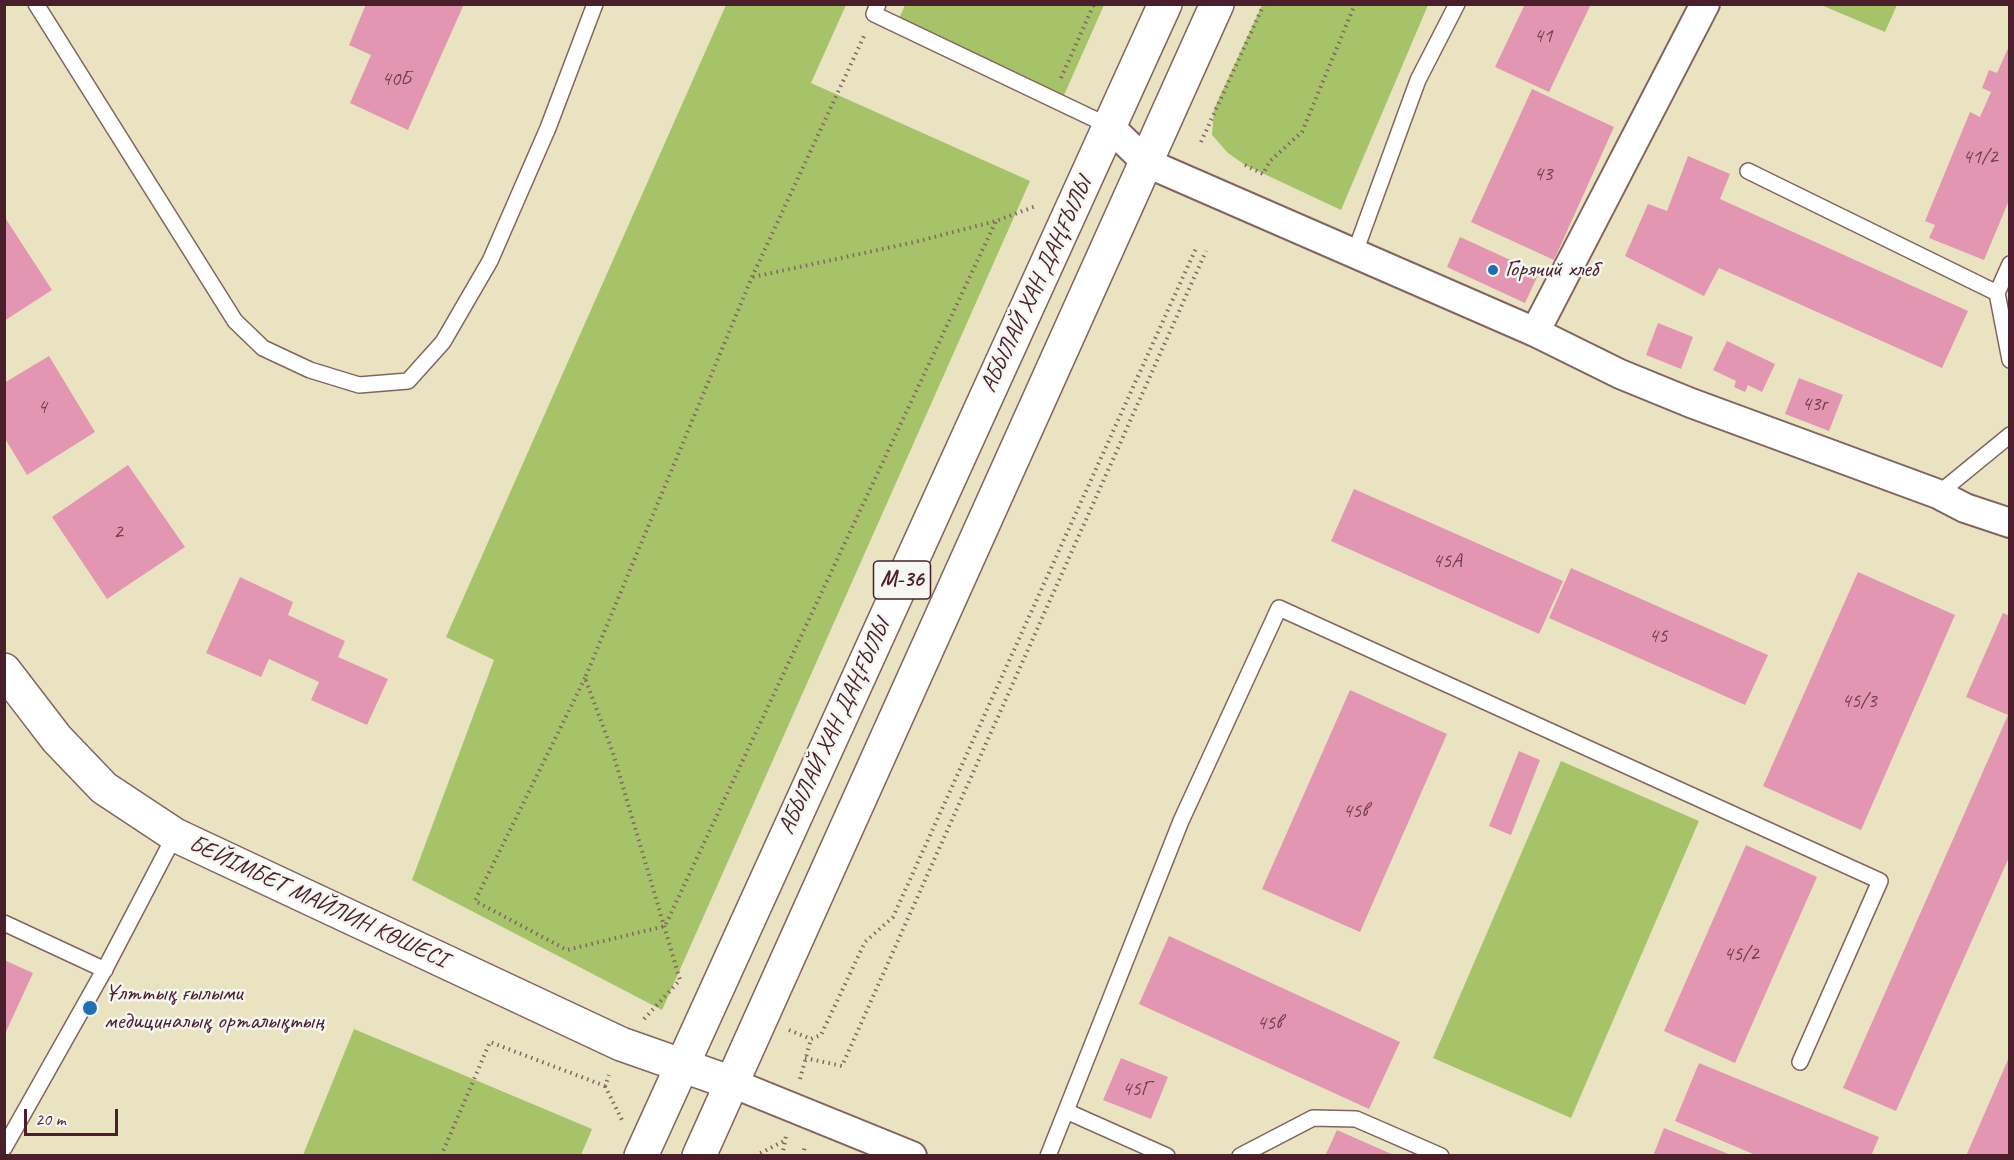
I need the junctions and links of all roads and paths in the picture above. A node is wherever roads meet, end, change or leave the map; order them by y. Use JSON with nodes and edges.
{"nodes":[{"id":1,"x":36,"y":4,"type":"edge"},
{"id":2,"x":595,"y":4,"type":"edge"},
{"id":3,"x":1094,"y":4,"type":"edge"},
{"id":4,"x":1165,"y":4,"type":"edge"},
{"id":5,"x":1217,"y":4,"type":"edge"},
{"id":6,"x":1264,"y":4,"type":"edge"},
{"id":7,"x":1355,"y":4,"type":"edge"},
{"id":8,"x":1456,"y":4,"type":"edge"},
{"id":9,"x":1705,"y":4,"type":"edge"},
{"id":10,"x":876,"y":9,"type":"edge"},
{"id":11,"x":1056,"y":88,"type":"dead end"},
{"id":12,"x":1108,"y":126,"type":"junction"},
{"id":13,"x":1201,"y":142,"type":"dead end"},
{"id":14,"x":1147,"y":163,"type":"junction"},
{"id":15,"x":1245,"y":165,"type":"dead end"},
{"id":16,"x":1748,"y":171,"type":"dead end"},
{"id":17,"x":1081,"y":189,"type":"junction"},
{"id":18,"x":996,"y":221,"type":"junction"},
{"id":19,"x":1197,"y":246,"type":"dead end"},
{"id":20,"x":1206,"y":250,"type":"dead end"},
{"id":21,"x":1354,"y":255,"type":"junction"},
{"id":22,"x":2010,"y":264,"type":"edge"},
{"id":23,"x":752,"y":277,"type":"junction"},
{"id":24,"x":1997,"y":293,"type":"junction"},
{"id":25,"x":1535,"y":332,"type":"junction"},
{"id":26,"x":2010,"y":360,"type":"edge"},
{"id":27,"x":2010,"y":435,"type":"edge"},
{"id":28,"x":1938,"y":494,"type":"junction"},
{"id":29,"x":2010,"y":524,"type":"edge"},
{"id":30,"x":4,"y":670,"type":"edge"},
{"id":31,"x":585,"y":678,"type":"junction"},
{"id":32,"x":175,"y":835,"type":"junction"},
{"id":33,"x":4,"y":923,"type":"edge"},
{"id":34,"x":664,"y":926,"type":"junction"},
{"id":35,"x":105,"y":970,"type":"junction"},
{"id":36,"x":811,"y":1039,"type":"dead end"},
{"id":37,"x":621,"y":1044,"type":"junction"},
{"id":38,"x":805,"y":1058,"type":"dead end"},
{"id":39,"x":1800,"y":1062,"type":"dead end"},
{"id":40,"x":680,"y":1064,"type":"junction"},
{"id":41,"x":732,"y":1083,"type":"junction"},
{"id":42,"x":1066,"y":1111,"type":"junction"},
{"id":43,"x":785,"y":1140,"type":"dead end"},
{"id":44,"x":4,"y":1148,"type":"edge"},
{"id":45,"x":441,"y":1155,"type":"edge"},
{"id":46,"x":641,"y":1155,"type":"edge"},
{"id":47,"x":699,"y":1155,"type":"edge"},
{"id":48,"x":754,"y":1155,"type":"edge"},
{"id":49,"x":912,"y":1155,"type":"edge"},
{"id":50,"x":1048,"y":1155,"type":"edge"},
{"id":51,"x":1167,"y":1155,"type":"edge"},
{"id":52,"x":1240,"y":1155,"type":"edge"},
{"id":53,"x":1441,"y":1155,"type":"edge"}],
"edges":[{"from":1,"to":2,"type":"lane"},
{"from":3,"to":11,"type":"path"},
{"from":4,"to":12,"type":"main road","name":"АБЫЛАЙ ХАН ДАҢҒЫЛЫ","number":"M-36"},
{"from":5,"to":14,"type":"main road","name":"АБЫЛАЙ ХАН ДАҢҒЫЛЫ","number":"M-36"},
{"from":6,"to":13,"type":"path"},
{"from":7,"to":15,"type":"path"},
{"from":8,"to":21,"type":"lane"},
{"from":9,"to":25,"type":"street"},
{"from":10,"to":12,"type":"lane"},
{"from":10,"to":23,"type":"path"},
{"from":12,"to":14,"type":"street"},
{"from":12,"to":17,"type":"main road","name":"АБЫЛАЙ ХАН ДАҢҒЫЛЫ","number":"M-36"},
{"from":14,"to":21,"type":"street"},
{"from":14,"to":41,"type":"main road","name":"АБЫЛАЙ ХАН ДАҢҒЫЛЫ","number":"M-36"},
{"from":16,"to":24,"type":"lane"},
{"from":17,"to":18,"type":"path"},
{"from":17,"to":40,"type":"main road","name":"АБЫЛАЙ ХАН ДАҢҒЫЛЫ","number":"M-36"},
{"from":18,"to":23,"type":"path"},
{"from":18,"to":34,"type":"path"},
{"from":19,"to":36,"type":"path"},
{"from":20,"to":38,"type":"path"},
{"from":21,"to":25,"type":"street"},
{"from":22,"to":24,"type":"lane"},
{"from":23,"to":31,"type":"path"},
{"from":24,"to":26,"type":"lane"},
{"from":25,"to":28,"type":"street"},
{"from":27,"to":28,"type":"lane"},
{"from":28,"to":29,"type":"street"},
{"from":30,"to":32,"type":"main road","name":"БЕЙІМБЕТ МАЙЛИН КӨШЕСІ"},
{"from":31,"to":34,"type":"path"},
{"from":31,"to":34,"type":"path"},
{"from":32,"to":35,"type":"lane"},
{"from":32,"to":37,"type":"main road","name":"БЕЙІМБЕТ МАЙЛИН КӨШЕСІ"},
{"from":33,"to":35,"type":"lane"},
{"from":34,"to":37,"type":"path"},
{"from":35,"to":44,"type":"lane"},
{"from":37,"to":40,"type":"main road","name":"БЕЙІМБЕТ МАЙЛИН КӨШЕСІ"},
{"from":37,"to":45,"type":"path"},
{"from":39,"to":42,"type":"lane"},
{"from":40,"to":41,"type":"main road","name":"БЕЙІМБЕТ МАЙЛИН КӨШЕСІ"},
{"from":40,"to":46,"type":"main road","name":"АБЫЛАЙ ХАН ДАҢҒЫЛЫ","number":"M-36"},
{"from":41,"to":47,"type":"main road","name":"АБЫЛАЙ ХАН ДАҢҒЫЛЫ","number":"M-36"},
{"from":41,"to":49,"type":"street"},
{"from":42,"to":50,"type":"lane"},
{"from":42,"to":51,"type":"lane"},
{"from":43,"to":48,"type":"path"},
{"from":52,"to":53,"type":"lane"}]}
